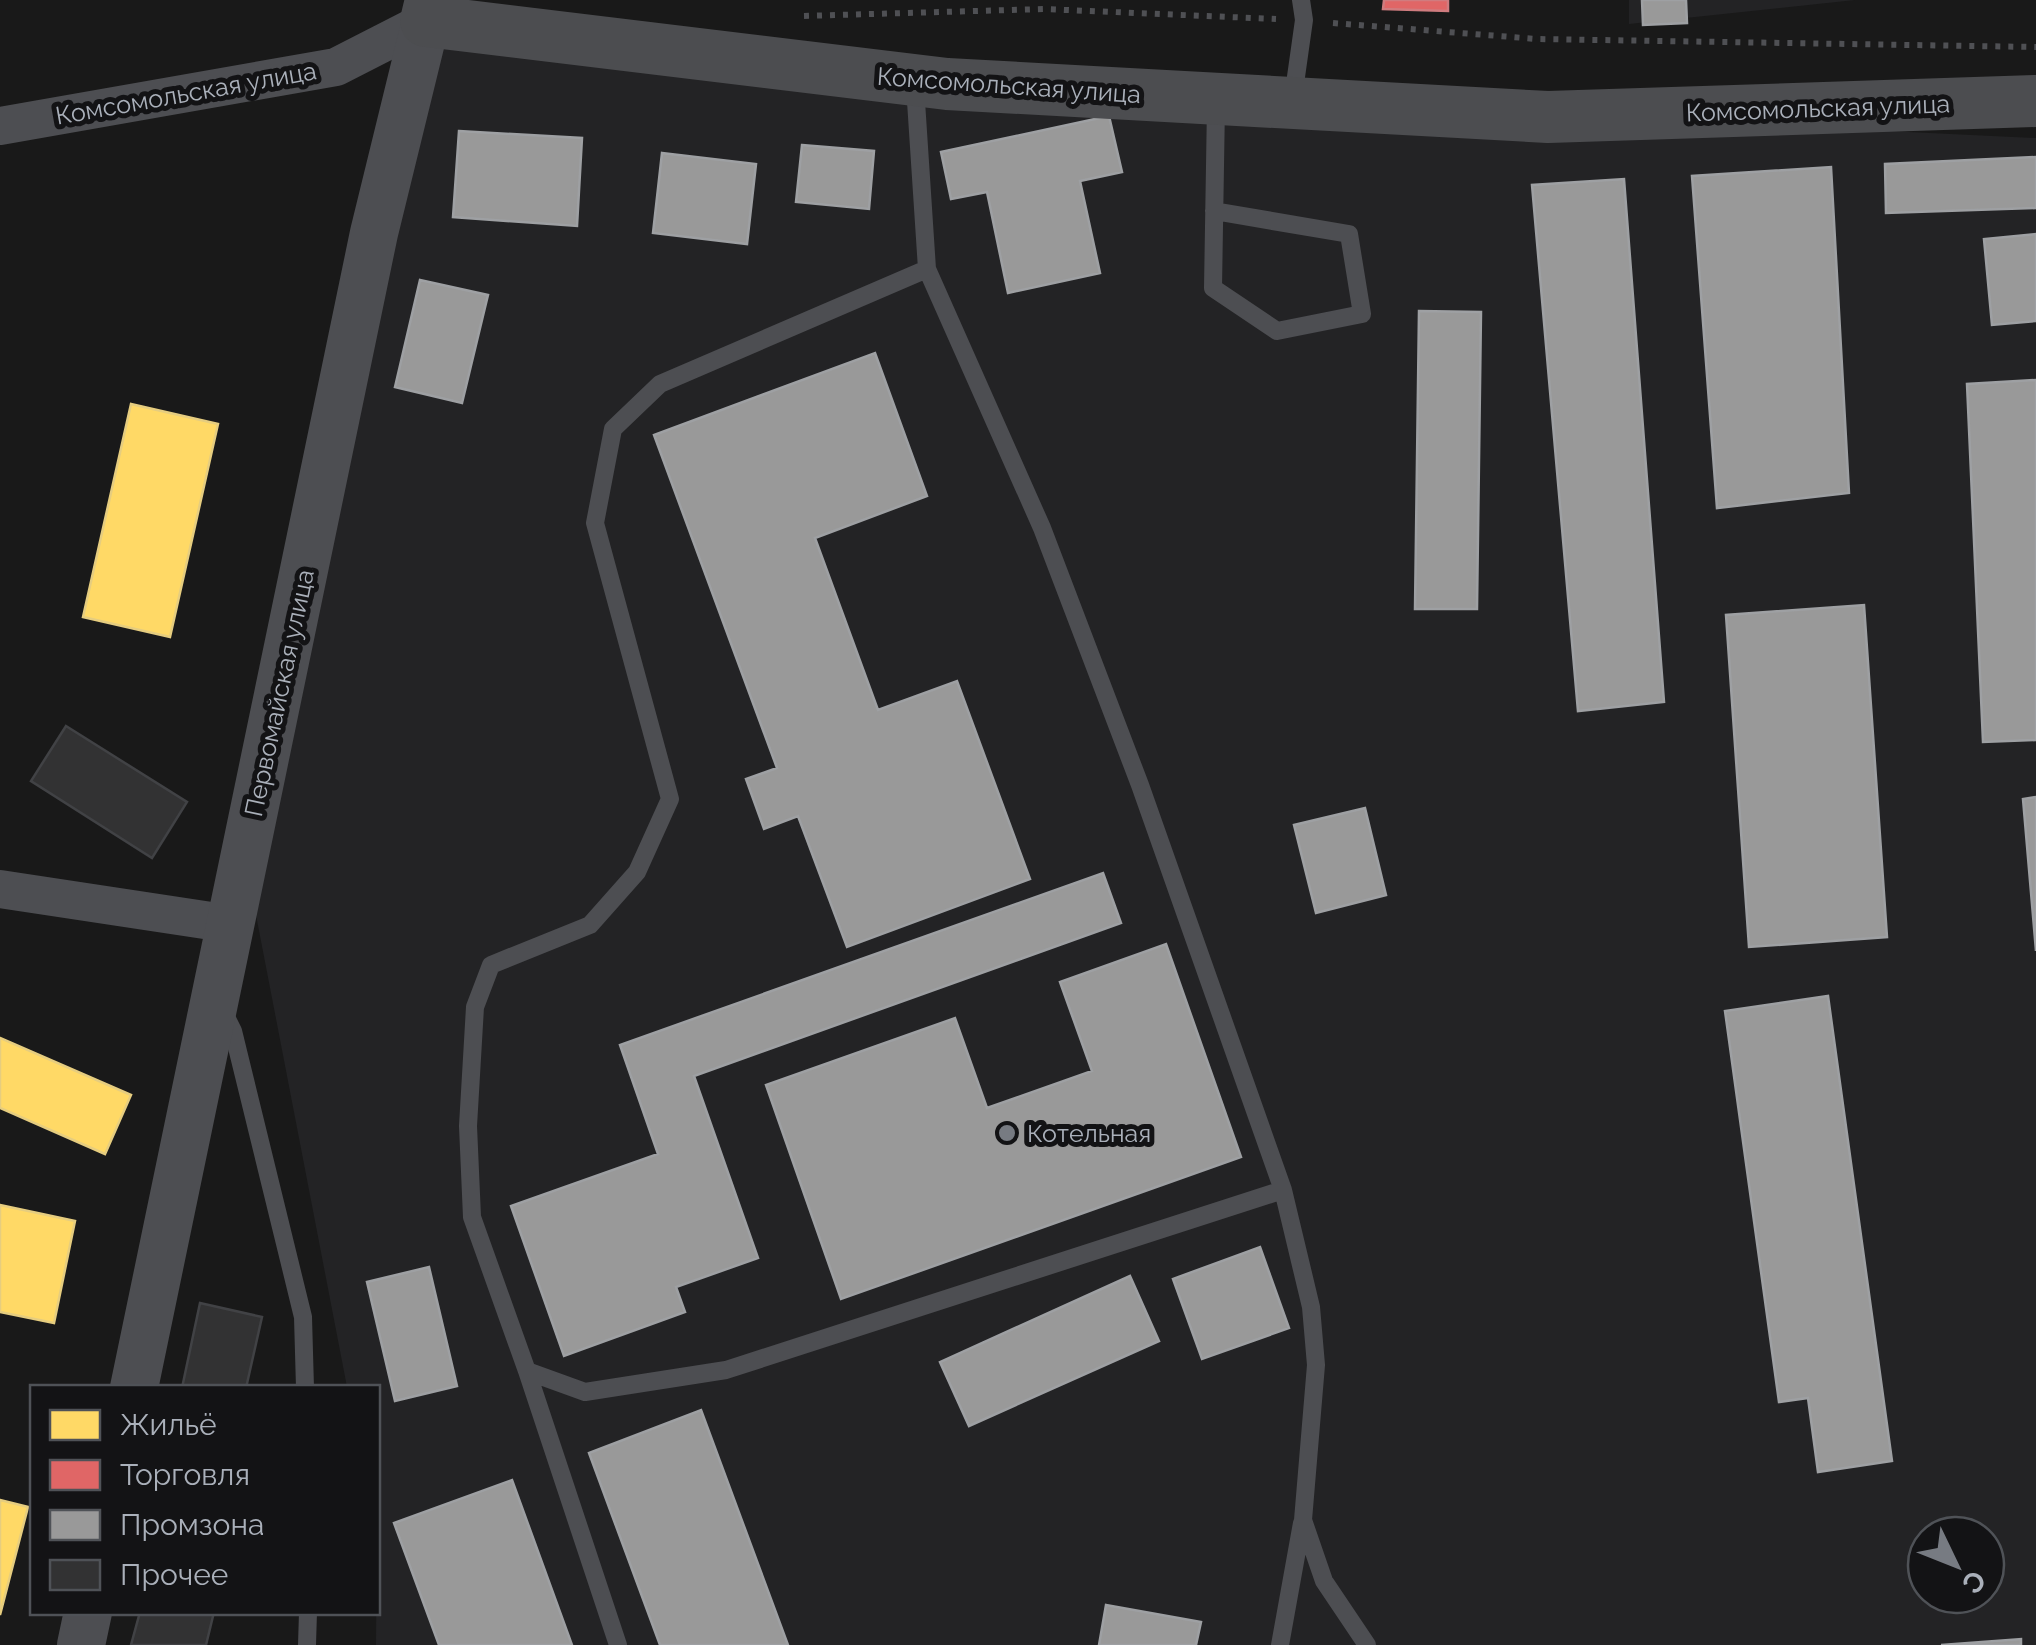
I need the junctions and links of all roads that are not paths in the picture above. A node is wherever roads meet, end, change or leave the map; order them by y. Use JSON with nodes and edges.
{"nodes":[{"id":1,"x":1301,"y":0,"type":"edge"},
{"id":2,"x":429,"y":10,"type":"edge"},
{"id":3,"x":915,"y":80,"type":"junction"},
{"id":4,"x":1216,"y":99,"type":"junction"},
{"id":5,"x":2036,"y":101,"type":"edge"},
{"id":6,"x":1292,"y":103,"type":"junction"},
{"id":7,"x":0,"y":126,"type":"edge"},
{"id":8,"x":1214,"y":211,"type":"junction"},
{"id":9,"x":927,"y":269,"type":"junction"},
{"id":10,"x":0,"y":889,"type":"edge"},
{"id":11,"x":230,"y":924,"type":"junction"},
{"id":12,"x":216,"y":996,"type":"junction"},
{"id":13,"x":1283,"y":1190,"type":"junction"},
{"id":14,"x":527,"y":1371,"type":"junction"},
{"id":15,"x":135,"y":1385,"type":"edge"},
{"id":16,"x":305,"y":1385,"type":"edge"},
{"id":17,"x":1302,"y":1520,"type":"junction"},
{"id":18,"x":87,"y":1615,"type":"edge"},
{"id":19,"x":308,"y":1615,"type":"edge"},
{"id":20,"x":81,"y":1645,"type":"edge"},
{"id":21,"x":307,"y":1645,"type":"edge"},
{"id":22,"x":618,"y":1645,"type":"edge"},
{"id":23,"x":1280,"y":1645,"type":"edge"},
{"id":24,"x":1367,"y":1645,"type":"edge"}],
"edges":[{"from":1,"to":6,"type":"lane"},
{"from":2,"to":3,"type":"main road","name":"Комсомольская улица"},
{"from":2,"to":7,"type":"street","name":"Комсомольская улица"},
{"from":2,"to":11,"type":"street","name":"Первомайская улица"},
{"from":3,"to":4,"type":"main road","name":"Комсомольская улица"},
{"from":3,"to":9,"type":"lane"},
{"from":4,"to":6,"type":"main road","name":"Комсомольская улица"},
{"from":4,"to":8,"type":"lane"},
{"from":5,"to":6,"type":"main road","name":"Комсомольская улица"},
{"from":8,"to":8,"type":"lane"},
{"from":9,"to":13,"type":"lane"},
{"from":9,"to":14,"type":"lane"},
{"from":10,"to":11,"type":"street"},
{"from":11,"to":12,"type":"street","name":"Первомайская улица"},
{"from":12,"to":15,"type":"street","name":"Первомайская улица"},
{"from":12,"to":16,"type":"lane"},
{"from":13,"to":14,"type":"lane"},
{"from":13,"to":17,"type":"lane"},
{"from":14,"to":22,"type":"lane"},
{"from":17,"to":23,"type":"lane"},
{"from":17,"to":24,"type":"lane"},
{"from":18,"to":20,"type":"street"},
{"from":19,"to":21,"type":"lane"}]}
